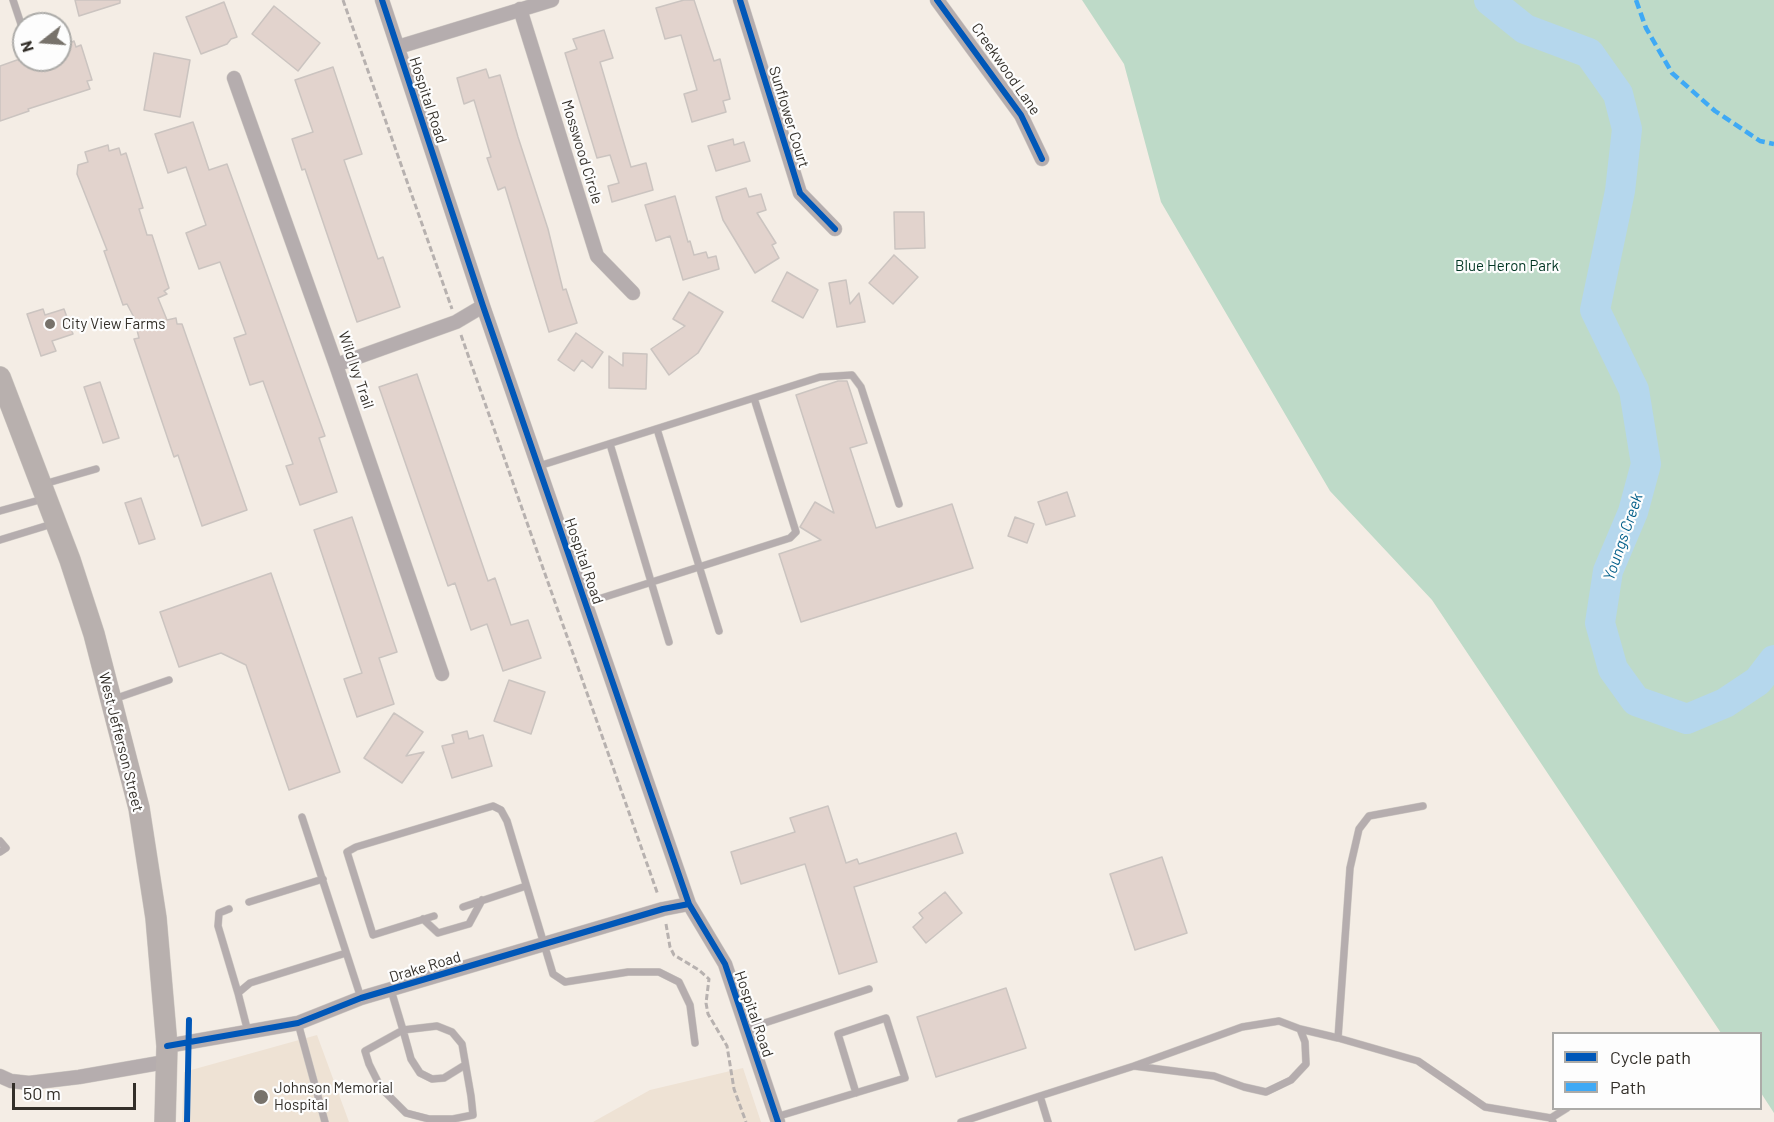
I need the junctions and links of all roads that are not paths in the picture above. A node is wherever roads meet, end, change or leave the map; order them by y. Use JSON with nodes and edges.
{"nodes":[{"id":1,"x":382,"y":0,"type":"edge"},
{"id":2,"x":552,"y":0,"type":"edge"},
{"id":3,"x":740,"y":0,"type":"edge"},
{"id":4,"x":937,"y":0,"type":"edge"},
{"id":5,"x":520,"y":9,"type":"junction"},
{"id":6,"x":398,"y":48,"type":"junction"},
{"id":7,"x":234,"y":78,"type":"dead end"},
{"id":8,"x":1042,"y":159,"type":"dead end"},
{"id":9,"x":835,"y":229,"type":"dead end"},
{"id":10,"x":633,"y":293,"type":"dead end"},
{"id":11,"x":483,"y":306,"type":"junction"},
{"id":12,"x":336,"y":365,"type":"junction"},
{"id":13,"x":0,"y":377,"type":"edge"},
{"id":14,"x":754,"y":398,"type":"junction"},
{"id":15,"x":657,"y":429,"type":"junction"},
{"id":16,"x":610,"y":444,"type":"junction"},
{"id":17,"x":539,"y":466,"type":"junction"},
{"id":18,"x":96,"y":469,"type":"dead end"},
{"id":19,"x":43,"y":491,"type":"junction"},
{"id":20,"x":899,"y":504,"type":"dead end"},
{"id":21,"x":0,"y":511,"type":"edge"},
{"id":22,"x":55,"y":523,"type":"junction"},
{"id":23,"x":0,"y":540,"type":"edge"},
{"id":24,"x":699,"y":567,"type":"junction"},
{"id":25,"x":652,"y":582,"type":"junction"},
{"id":26,"x":586,"y":603,"type":"junction"},
{"id":27,"x":719,"y":631,"type":"dead end"},
{"id":28,"x":669,"y":642,"type":"dead end"},
{"id":29,"x":442,"y":675,"type":"dead end"},
{"id":30,"x":169,"y":680,"type":"dead end"},
{"id":31,"x":111,"y":699,"type":"junction"},
{"id":32,"x":1423,"y":806,"type":"dead end"},
{"id":33,"x":302,"y":818,"type":"dead end"},
{"id":34,"x":0,"y":840,"type":"edge"},
{"id":35,"x":0,"y":852,"type":"edge"},
{"id":36,"x":323,"y":879,"type":"junction"},
{"id":37,"x":526,"y":886,"type":"junction"},
{"id":38,"x":482,"y":900,"type":"junction"},
{"id":39,"x":249,"y":902,"type":"dead end"},
{"id":40,"x":689,"y":904,"type":"junction"},
{"id":41,"x":463,"y":907,"type":"dead end"},
{"id":42,"x":230,"y":909,"type":"dead end"},
{"id":43,"x":434,"y":916,"type":"dead end"},
{"id":44,"x":423,"y":920,"type":"junction"},
{"id":45,"x":544,"y":944,"type":"junction"},
{"id":46,"x":346,"y":953,"type":"junction"},
{"id":47,"x":869,"y":988,"type":"dead end"},
{"id":48,"x":391,"y":990,"type":"junction"},
{"id":49,"x":238,"y":993,"type":"junction"},
{"id":50,"x":361,"y":998,"type":"junction"},
{"id":51,"x":298,"y":1023,"type":"junction"},
{"id":52,"x":747,"y":1029,"type":"junction"},
{"id":53,"x":1300,"y":1029,"type":"junction"},
{"id":54,"x":403,"y":1030,"type":"junction"},
{"id":55,"x":248,"y":1032,"type":"junction"},
{"id":56,"x":1338,"y":1038,"type":"junction"},
{"id":57,"x":695,"y":1043,"type":"dead end"},
{"id":58,"x":166,"y":1054,"type":"junction"},
{"id":59,"x":465,"y":1065,"type":"junction"},
{"id":60,"x":1134,"y":1066,"type":"junction"},
{"id":61,"x":0,"y":1076,"type":"edge"},
{"id":62,"x":856,"y":1093,"type":"junction"},
{"id":63,"x":1040,"y":1096,"type":"junction"},
{"id":64,"x":1564,"y":1110,"type":"edge"},
{"id":65,"x":777,"y":1119,"type":"edge"},
{"id":66,"x":1552,"y":1120,"type":"edge"},
{"id":67,"x":165,"y":1122,"type":"edge"},
{"id":68,"x":326,"y":1122,"type":"edge"},
{"id":69,"x":961,"y":1122,"type":"edge"},
{"id":70,"x":1048,"y":1122,"type":"edge"}],
"edges":[{"from":1,"to":6,"type":"street","name":"Hospital Road"},
{"from":2,"to":5,"type":"street"},
{"from":3,"to":9,"type":"street","name":"Sunflower Court"},
{"from":4,"to":8,"type":"street","name":"Creekwood Lane"},
{"from":5,"to":6,"type":"street"},
{"from":5,"to":10,"type":"street","name":"Mosswood Circle"},
{"from":6,"to":11,"type":"street","name":"Hospital Road"},
{"from":7,"to":12,"type":"street","name":"Wild Ivy Trail"},
{"from":11,"to":12,"type":"street"},
{"from":11,"to":17,"type":"street","name":"Hospital Road"},
{"from":12,"to":29,"type":"street","name":"Wild Ivy Trail"},
{"from":13,"to":19,"type":"main road","name":"West Jefferson Street"},
{"from":14,"to":15,"type":"lane"},
{"from":14,"to":20,"type":"lane"},
{"from":14,"to":24,"type":"lane"},
{"from":15,"to":16,"type":"lane"},
{"from":15,"to":24,"type":"lane"},
{"from":16,"to":17,"type":"lane"},
{"from":16,"to":25,"type":"lane"},
{"from":17,"to":26,"type":"street","name":"Hospital Road"},
{"from":18,"to":19,"type":"lane"},
{"from":19,"to":21,"type":"lane"},
{"from":19,"to":22,"type":"main road","name":"West Jefferson Street"},
{"from":22,"to":23,"type":"lane"},
{"from":22,"to":31,"type":"main road","name":"West Jefferson Street"},
{"from":24,"to":25,"type":"lane"},
{"from":24,"to":27,"type":"lane"},
{"from":25,"to":26,"type":"lane"},
{"from":25,"to":28,"type":"lane"},
{"from":26,"to":40,"type":"street","name":"Hospital Road"},
{"from":30,"to":31,"type":"lane"},
{"from":31,"to":58,"type":"main road","name":"West Jefferson Street"},
{"from":32,"to":56,"type":"lane"},
{"from":33,"to":36,"type":"lane"},
{"from":34,"to":35,"type":"lane"},
{"from":36,"to":39,"type":"lane"},
{"from":36,"to":46,"type":"lane"},
{"from":37,"to":38,"type":"lane"},
{"from":37,"to":44,"type":"lane"},
{"from":37,"to":45,"type":"lane"},
{"from":38,"to":41,"type":"lane"},
{"from":38,"to":44,"type":"lane"},
{"from":40,"to":45,"type":"street","name":"Drake Road"},
{"from":40,"to":52,"type":"street","name":"Hospital Road"},
{"from":42,"to":49,"type":"lane"},
{"from":43,"to":44,"type":"lane"},
{"from":45,"to":48,"type":"street","name":"Drake Road"},
{"from":45,"to":57,"type":"lane"},
{"from":46,"to":49,"type":"lane"},
{"from":46,"to":50,"type":"lane"},
{"from":47,"to":52,"type":"lane"},
{"from":48,"to":50,"type":"street","name":"Drake Road"},
{"from":48,"to":54,"type":"lane"},
{"from":49,"to":55,"type":"lane"},
{"from":50,"to":51,"type":"street","name":"Drake Road"},
{"from":51,"to":55,"type":"street","name":"Drake Road"},
{"from":51,"to":68,"type":"lane"},
{"from":52,"to":65,"type":"street","name":"Hospital Road"},
{"from":53,"to":56,"type":"lane"},
{"from":53,"to":60,"type":"lane"},
{"from":53,"to":60,"type":"lane"},
{"from":54,"to":59,"type":"lane"},
{"from":54,"to":59,"type":"lane"},
{"from":54,"to":59,"type":"lane"},
{"from":55,"to":58,"type":"street","name":"Drake Road"},
{"from":56,"to":66,"type":"lane"},
{"from":58,"to":61,"type":"street","name":"Drake Road"},
{"from":58,"to":67,"type":"main road","name":"West Jefferson Street"},
{"from":60,"to":63,"type":"lane"},
{"from":62,"to":62,"type":"lane"},
{"from":62,"to":65,"type":"lane"},
{"from":63,"to":69,"type":"lane"},
{"from":63,"to":70,"type":"lane"},
{"from":64,"to":66,"type":"lane"}]}
